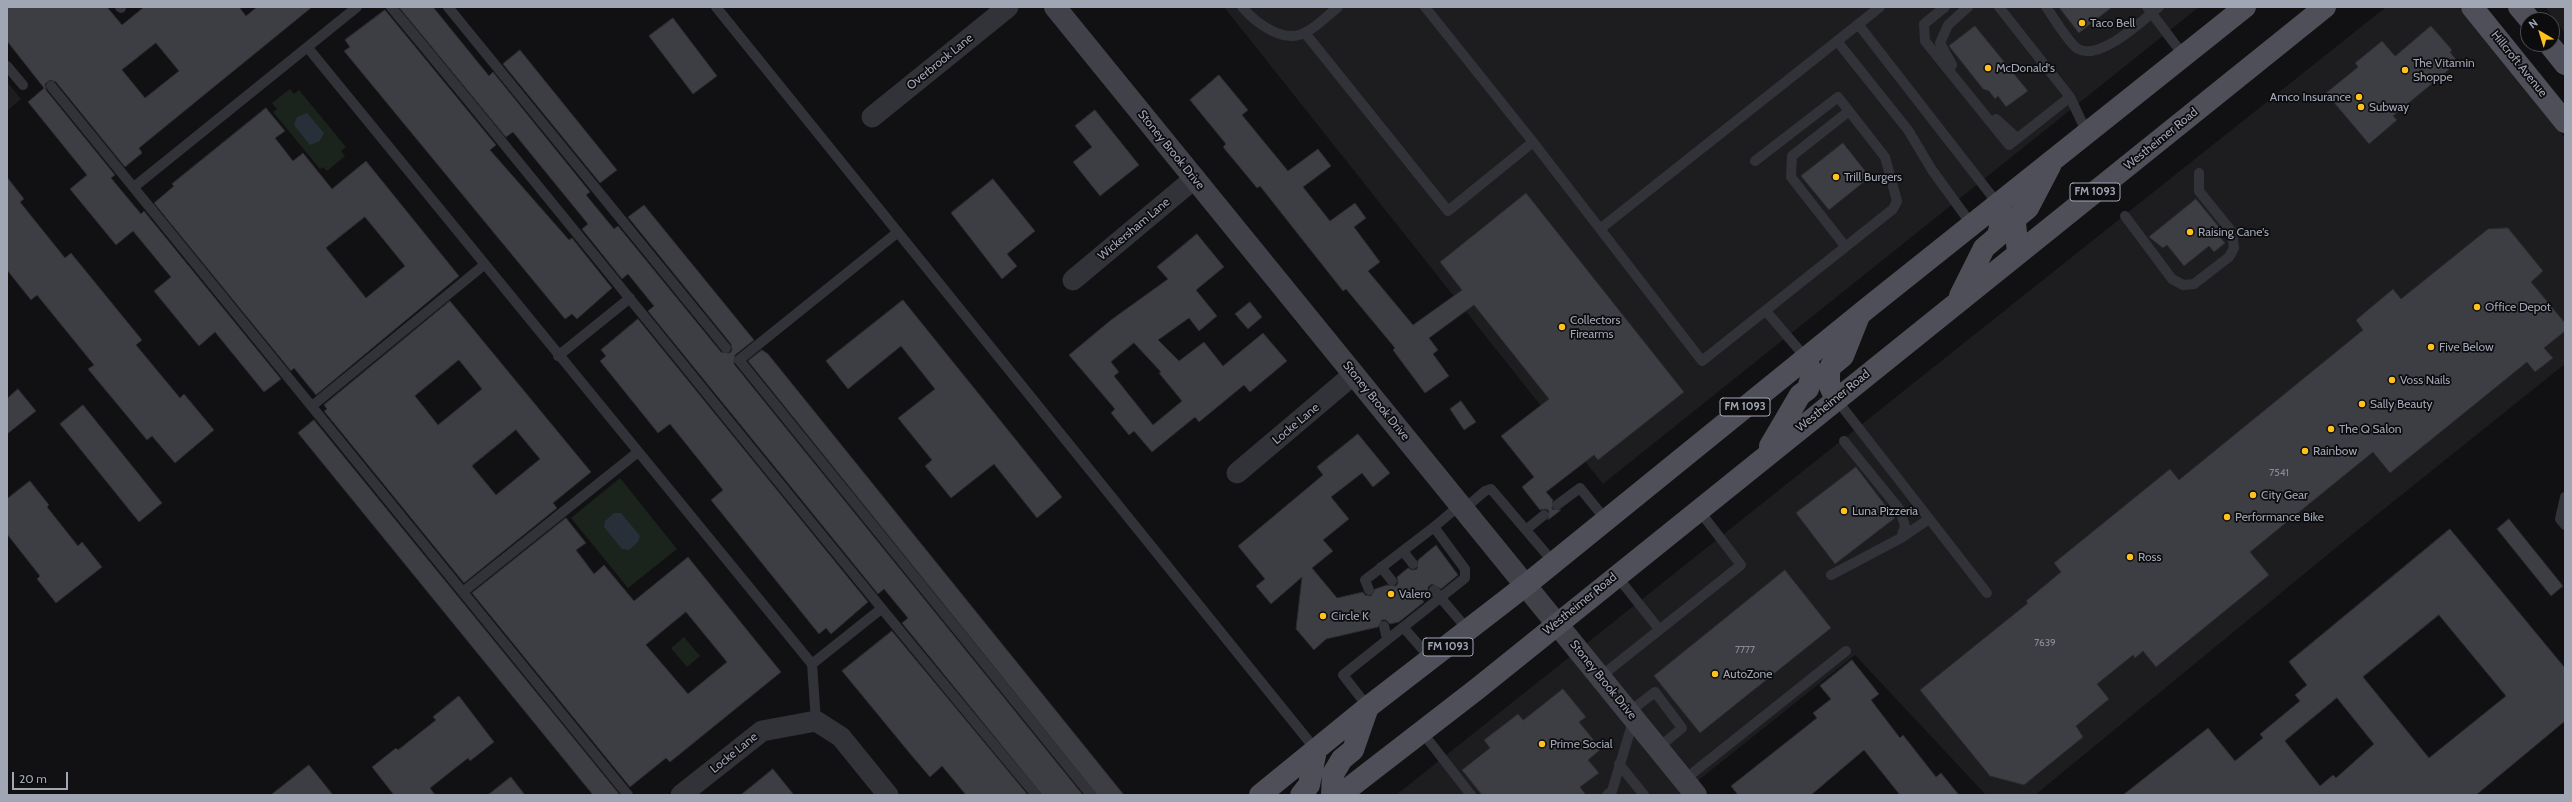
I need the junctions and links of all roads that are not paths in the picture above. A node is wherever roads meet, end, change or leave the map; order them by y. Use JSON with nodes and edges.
{"nodes":[{"id":1,"x":357,"y":7,"type":"edge"},
{"id":2,"x":391,"y":7,"type":"edge"},
{"id":3,"x":448,"y":7,"type":"edge"},
{"id":4,"x":716,"y":7,"type":"edge"},
{"id":5,"x":1008,"y":7,"type":"edge"},
{"id":6,"x":1055,"y":7,"type":"edge"},
{"id":7,"x":1242,"y":7,"type":"edge"},
{"id":8,"x":1338,"y":7,"type":"edge"},
{"id":9,"x":1425,"y":7,"type":"edge"},
{"id":10,"x":1880,"y":7,"type":"edge"},
{"id":11,"x":1945,"y":7,"type":"edge"},
{"id":12,"x":1968,"y":7,"type":"edge"},
{"id":13,"x":1999,"y":7,"type":"edge"},
{"id":14,"x":2046,"y":7,"type":"edge"},
{"id":15,"x":2245,"y":7,"type":"edge"},
{"id":16,"x":2325,"y":7,"type":"edge"},
{"id":17,"x":2472,"y":7,"type":"edge"},
{"id":18,"x":2153,"y":9,"type":"edge"},
{"id":19,"x":1858,"y":24,"type":"junction"},
{"id":20,"x":1305,"y":33,"type":"junction"},
{"id":21,"x":1837,"y":41,"type":"junction"},
{"id":22,"x":308,"y":48,"type":"junction"},
{"id":23,"x":2555,"y":52,"type":"edge"},
{"id":24,"x":2184,"y":56,"type":"junction"},
{"id":25,"x":2565,"y":64,"type":"edge"},
{"id":26,"x":7,"y":66,"type":"edge"},
{"id":27,"x":23,"y":85,"type":"dead end"},
{"id":28,"x":52,"y":86,"type":"dead end"},
{"id":29,"x":2070,"y":97,"type":"junction"},
{"id":30,"x":1849,"y":111,"type":"junction"},
{"id":31,"x":872,"y":117,"type":"dead end"},
{"id":32,"x":2565,"y":122,"type":"edge"},
{"id":33,"x":2088,"y":133,"type":"junction"},
{"id":34,"x":2017,"y":138,"type":"junction"},
{"id":35,"x":1533,"y":142,"type":"junction"},
{"id":36,"x":2053,"y":160,"type":"junction"},
{"id":37,"x":1755,"y":161,"type":"dead end"},
{"id":38,"x":2199,"y":173,"type":"dead end"},
{"id":39,"x":1194,"y":178,"type":"junction"},
{"id":40,"x":134,"y":187,"type":"junction"},
{"id":41,"x":1998,"y":204,"type":"junction"},
{"id":42,"x":2125,"y":216,"type":"dead end"},
{"id":43,"x":1972,"y":225,"type":"junction"},
{"id":44,"x":1600,"y":229,"type":"junction"},
{"id":45,"x":898,"y":232,"type":"junction"},
{"id":46,"x":1845,"y":246,"type":"junction"},
{"id":47,"x":2018,"y":253,"type":"junction"},
{"id":48,"x":484,"y":265,"type":"junction"},
{"id":49,"x":1073,"y":280,"type":"dead end"},
{"id":50,"x":630,"y":298,"type":"junction"},
{"id":51,"x":1957,"y":302,"type":"junction"},
{"id":52,"x":1766,"y":310,"type":"junction"},
{"id":53,"x":1859,"y":315,"type":"junction"},
{"id":54,"x":726,"y":348,"type":"dead end"},
{"id":55,"x":558,"y":356,"type":"junction"},
{"id":56,"x":1806,"y":358,"type":"junction"},
{"id":57,"x":1354,"y":374,"type":"junction"},
{"id":58,"x":1836,"y":399,"type":"junction"},
{"id":59,"x":312,"y":406,"type":"junction"},
{"id":60,"x":1844,"y":441,"type":"dead end"},
{"id":61,"x":638,"y":452,"type":"junction"},
{"id":62,"x":1763,"y":457,"type":"junction"},
{"id":63,"x":1237,"y":473,"type":"dead end"},
{"id":64,"x":2565,"y":497,"type":"edge"},
{"id":65,"x":1557,"y":505,"type":"dead end"},
{"id":66,"x":1462,"y":507,"type":"junction"},
{"id":67,"x":1698,"y":509,"type":"junction"},
{"id":68,"x":1544,"y":515,"type":"dead end"},
{"id":69,"x":1929,"y":519,"type":"junction"},
{"id":70,"x":1606,"y":520,"type":"junction"},
{"id":71,"x":2565,"y":525,"type":"edge"},
{"id":72,"x":1434,"y":527,"type":"junction"},
{"id":73,"x":1527,"y":529,"type":"junction"},
{"id":74,"x":1900,"y":538,"type":"junction"},
{"id":75,"x":1403,"y":551,"type":"junction"},
{"id":76,"x":1554,"y":563,"type":"junction"},
{"id":77,"x":1413,"y":564,"type":"dead end"},
{"id":78,"x":1381,"y":567,"type":"junction"},
{"id":79,"x":1616,"y":575,"type":"junction"},
{"id":80,"x":1831,"y":575,"type":"dead end"},
{"id":81,"x":1392,"y":581,"type":"dead end"},
{"id":82,"x":1526,"y":585,"type":"junction"},
{"id":83,"x":1369,"y":590,"type":"dead end"},
{"id":84,"x":464,"y":591,"type":"junction"},
{"id":85,"x":1987,"y":593,"type":"dead end"},
{"id":86,"x":1437,"y":594,"type":"junction"},
{"id":87,"x":881,"y":609,"type":"junction"},
{"id":88,"x":1556,"y":623,"type":"junction"},
{"id":89,"x":1384,"y":626,"type":"dead end"},
{"id":90,"x":1403,"y":626,"type":"junction"},
{"id":91,"x":1659,"y":629,"type":"junction"},
{"id":92,"x":1468,"y":630,"type":"junction"},
{"id":93,"x":1387,"y":639,"type":"junction"},
{"id":94,"x":1846,"y":651,"type":"dead end"},
{"id":95,"x":1432,"y":660,"type":"junction"},
{"id":96,"x":812,"y":664,"type":"junction"},
{"id":97,"x":1600,"y":677,"type":"junction"},
{"id":98,"x":1368,"y":707,"type":"junction"},
{"id":99,"x":1632,"y":715,"type":"junction"},
{"id":100,"x":816,"y":721,"type":"junction"},
{"id":101,"x":1422,"y":732,"type":"junction"},
{"id":102,"x":1658,"y":748,"type":"junction"},
{"id":103,"x":1316,"y":750,"type":"junction"},
{"id":104,"x":1619,"y":764,"type":"junction"},
{"id":105,"x":1690,"y":790,"type":"edge"},
{"id":106,"x":1609,"y":793,"type":"edge"},
{"id":107,"x":628,"y":795,"type":"edge"},
{"id":108,"x":681,"y":795,"type":"edge"},
{"id":109,"x":888,"y":795,"type":"edge"},
{"id":110,"x":1036,"y":795,"type":"edge"},
{"id":111,"x":1090,"y":795,"type":"edge"},
{"id":112,"x":1260,"y":795,"type":"edge"},
{"id":113,"x":1301,"y":795,"type":"edge"},
{"id":114,"x":1332,"y":795,"type":"edge"},
{"id":115,"x":1340,"y":795,"type":"edge"},
{"id":116,"x":1471,"y":795,"type":"edge"},
{"id":117,"x":1644,"y":795,"type":"edge"}],
"edges":[{"from":1,"to":22,"type":"lane"},
{"from":2,"to":50,"type":"lane"},
{"from":3,"to":54,"type":"lane"},
{"from":4,"to":45,"type":"lane"},
{"from":5,"to":31,"type":"street","name":"Overbrook Lane"},
{"from":6,"to":39,"type":"street","name":"Stoney Brook Drive"},
{"from":7,"to":20,"type":"lane"},
{"from":8,"to":20,"type":"lane"},
{"from":9,"to":35,"type":"lane"},
{"from":10,"to":19,"type":"lane"},
{"from":11,"to":34,"type":"lane"},
{"from":12,"to":34,"type":"lane"},
{"from":13,"to":29,"type":"lane"},
{"from":14,"to":18,"type":"lane"},
{"from":15,"to":24,"type":"main road","number":"FM 1093"},
{"from":16,"to":47,"type":"main road","name":"Westheimer Road","number":"FM 1093"},
{"from":17,"to":32,"type":"main road","name":"Hillcroft Avenue"},
{"from":18,"to":24,"type":"lane"},
{"from":19,"to":21,"type":"lane"},
{"from":19,"to":41,"type":"lane"},
{"from":20,"to":35,"type":"lane"},
{"from":21,"to":43,"type":"lane"},
{"from":21,"to":44,"type":"lane"},
{"from":22,"to":40,"type":"lane"},
{"from":22,"to":48,"type":"lane"},
{"from":23,"to":25,"type":"main road"},
{"from":24,"to":33,"type":"main road","number":"FM 1093"},
{"from":26,"to":27,"type":"lane"},
{"from":28,"to":40,"type":"lane"},
{"from":29,"to":33,"type":"lane"},
{"from":29,"to":34,"type":"lane"},
{"from":30,"to":37,"type":"lane"},
{"from":30,"to":46,"type":"lane"},
{"from":30,"to":46,"type":"lane"},
{"from":33,"to":36,"type":"main road","number":"FM 1093"},
{"from":35,"to":44,"type":"lane"},
{"from":36,"to":41,"type":"main road","number":"FM 1093"},
{"from":36,"to":47,"type":"main road"},
{"from":38,"to":42,"type":"lane"},
{"from":39,"to":49,"type":"street","name":"Wickersham Lane"},
{"from":39,"to":57,"type":"street","name":"Stoney Brook Drive"},
{"from":40,"to":59,"type":"lane"},
{"from":41,"to":43,"type":"main road","number":"FM 1093"},
{"from":41,"to":51,"type":"main road"},
{"from":43,"to":53,"type":"main road","number":"FM 1093"},
{"from":44,"to":52,"type":"lane"},
{"from":45,"to":103,"type":"lane"},
{"from":45,"to":111,"type":"lane"},
{"from":46,"to":52,"type":"lane"},
{"from":47,"to":51,"type":"main road","name":"Westheimer Road","number":"FM 1093"},
{"from":48,"to":55,"type":"lane"},
{"from":48,"to":59,"type":"lane"},
{"from":50,"to":55,"type":"lane"},
{"from":50,"to":87,"type":"lane"},
{"from":51,"to":58,"type":"main road","name":"Westheimer Road","number":"FM 1093"},
{"from":52,"to":56,"type":"lane"},
{"from":53,"to":56,"type":"main road","number":"FM 1093"},
{"from":53,"to":58,"type":"main road"},
{"from":55,"to":61,"type":"lane"},
{"from":56,"to":62,"type":"main road"},
{"from":56,"to":70,"type":"main road","number":"FM 1093"},
{"from":57,"to":63,"type":"street","name":"Locke Lane"},
{"from":57,"to":66,"type":"street","name":"Stoney Brook Drive"},
{"from":58,"to":62,"type":"main road","name":"Westheimer Road","number":"FM 1093"},
{"from":58,"to":69,"type":"lane"},
{"from":59,"to":84,"type":"lane"},
{"from":60,"to":74,"type":"lane"},
{"from":61,"to":84,"type":"lane"},
{"from":61,"to":96,"type":"lane"},
{"from":62,"to":67,"type":"main road","name":"Westheimer Road","number":"FM 1093"},
{"from":64,"to":71,"type":"lane"},
{"from":65,"to":70,"type":"lane"},
{"from":66,"to":72,"type":"lane"},
{"from":66,"to":73,"type":"lane"},
{"from":66,"to":82,"type":"street","name":"Stoney Brook Drive"},
{"from":67,"to":79,"type":"main road","name":"Westheimer Road","number":"FM 1093"},
{"from":67,"to":91,"type":"lane"},
{"from":68,"to":73,"type":"lane"},
{"from":69,"to":74,"type":"lane"},
{"from":69,"to":85,"type":"lane"},
{"from":70,"to":76,"type":"main road","number":"FM 1093"},
{"from":72,"to":75,"type":"lane"},
{"from":72,"to":86,"type":"lane"},
{"from":73,"to":76,"type":"lane"},
{"from":74,"to":80,"type":"lane"},
{"from":75,"to":77,"type":"lane"},
{"from":75,"to":78,"type":"lane"},
{"from":76,"to":82,"type":"main road","number":"FM 1093"},
{"from":78,"to":81,"type":"lane"},
{"from":78,"to":83,"type":"lane"},
{"from":79,"to":88,"type":"main road","name":"Westheimer Road","number":"FM 1093"},
{"from":79,"to":91,"type":"lane"},
{"from":82,"to":88,"type":"street","name":"Stoney Brook Drive"},
{"from":82,"to":92,"type":"main road","number":"FM 1093"},
{"from":84,"to":107,"type":"lane"},
{"from":86,"to":90,"type":"lane"},
{"from":86,"to":92,"type":"lane"},
{"from":87,"to":96,"type":"lane"},
{"from":87,"to":110,"type":"lane"},
{"from":88,"to":97,"type":"street","name":"Stoney Brook Drive"},
{"from":88,"to":101,"type":"main road","name":"Westheimer Road","number":"FM 1093"},
{"from":89,"to":93,"type":"lane"},
{"from":90,"to":93,"type":"lane"},
{"from":90,"to":95,"type":"lane"},
{"from":91,"to":97,"type":"lane"},
{"from":92,"to":95,"type":"main road","number":"FM 1093"},
{"from":93,"to":98,"type":"lane"},
{"from":94,"to":105,"type":"lane"},
{"from":95,"to":98,"type":"main road","number":"FM 1093"},
{"from":96,"to":100,"type":"lane"},
{"from":97,"to":99,"type":"street","name":"Stoney Brook Drive"},
{"from":98,"to":103,"type":"main road","number":"FM 1093"},
{"from":98,"to":114,"type":"main road"},
{"from":99,"to":102,"type":"street","name":"Stoney Brook Drive"},
{"from":99,"to":102,"type":"lane"},
{"from":99,"to":104,"type":"lane"},
{"from":100,"to":108,"type":"street","name":"Locke Lane"},
{"from":100,"to":109,"type":"street"},
{"from":101,"to":115,"type":"main road","name":"Westheimer Road","number":"FM 1093"},
{"from":101,"to":116,"type":"lane"},
{"from":102,"to":105,"type":"street","name":"Stoney Brook Drive"},
{"from":103,"to":112,"type":"main road","number":"FM 1093"},
{"from":103,"to":113,"type":"main road"},
{"from":104,"to":106,"type":"lane"},
{"from":104,"to":117,"type":"lane"}]}
